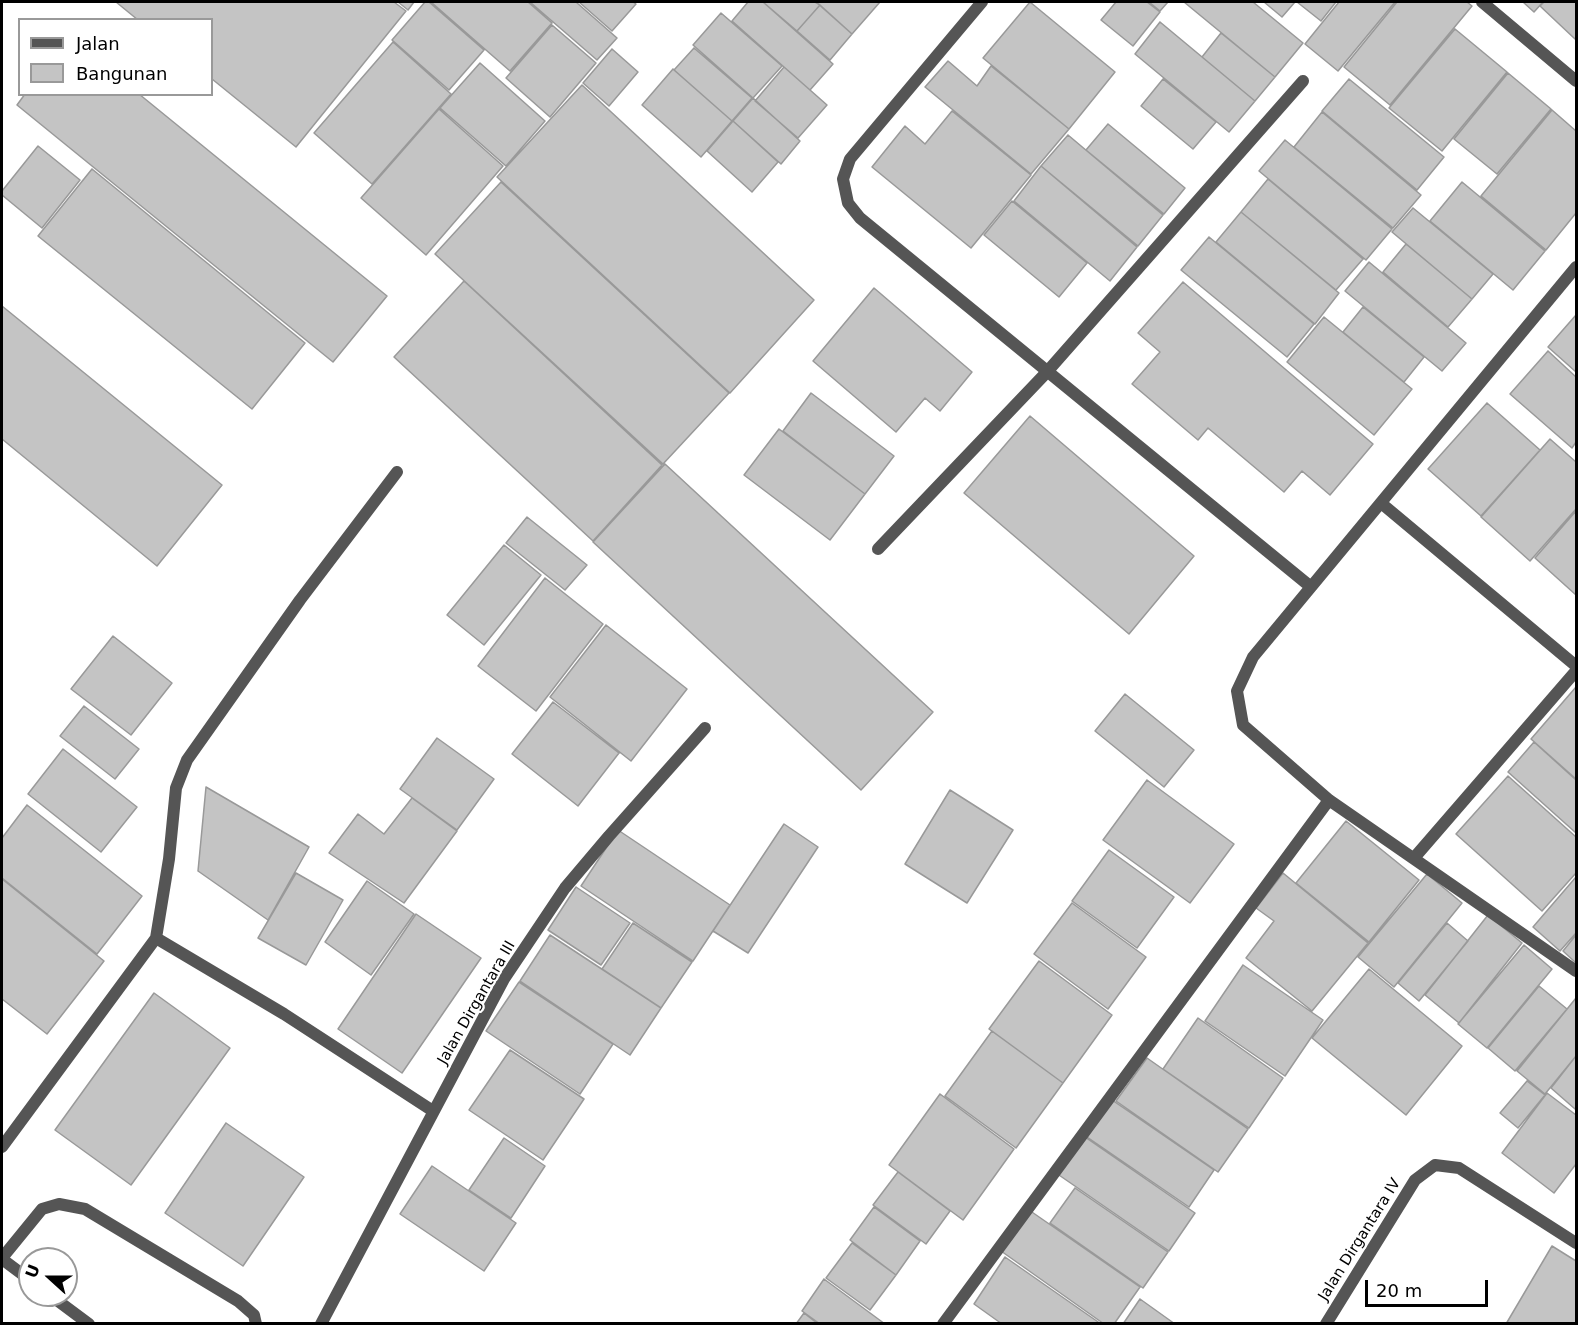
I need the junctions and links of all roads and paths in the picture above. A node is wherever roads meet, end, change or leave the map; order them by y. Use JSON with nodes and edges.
{"nodes":[{"id":1,"x":982,"y":2,"type":"edge"},
{"id":2,"x":1482,"y":2,"type":"edge"},
{"id":3,"x":1303,"y":81,"type":"dead end"},
{"id":4,"x":1576,"y":81,"type":"edge"},
{"id":5,"x":1576,"y":267,"type":"edge"},
{"id":6,"x":1046,"y":373,"type":"junction"},
{"id":7,"x":397,"y":472,"type":"dead end"},
{"id":8,"x":1381,"y":503,"type":"junction"},
{"id":9,"x":878,"y":549,"type":"dead end"},
{"id":10,"x":1311,"y":587,"type":"junction"},
{"id":11,"x":1576,"y":666,"type":"edge"},
{"id":12,"x":1576,"y":671,"type":"edge"},
{"id":13,"x":705,"y":728,"type":"dead end"},
{"id":14,"x":1329,"y":800,"type":"junction"},
{"id":15,"x":1414,"y":858,"type":"junction"},
{"id":16,"x":156,"y":938,"type":"junction"},
{"id":17,"x":1576,"y":971,"type":"edge"},
{"id":18,"x":434,"y":1111,"type":"junction"},
{"id":19,"x":2,"y":1148,"type":"edge"},
{"id":20,"x":1576,"y":1244,"type":"edge"},
{"id":21,"x":2,"y":1259,"type":"edge"},
{"id":22,"x":18,"y":1271,"type":"edge"},
{"id":23,"x":67,"y":1307,"type":"edge"},
{"id":24,"x":89,"y":1323,"type":"edge"},
{"id":25,"x":256,"y":1323,"type":"edge"},
{"id":26,"x":321,"y":1323,"type":"edge"},
{"id":27,"x":943,"y":1323,"type":"edge"},
{"id":28,"x":1326,"y":1323,"type":"edge"}],
"edges":[{"from":1,"to":6,"type":"street"},
{"from":2,"to":4,"type":"street"},
{"from":3,"to":6,"type":"street"},
{"from":5,"to":8,"type":"street"},
{"from":6,"to":9,"type":"street"},
{"from":6,"to":10,"type":"street"},
{"from":7,"to":16,"type":"street"},
{"from":8,"to":10,"type":"street"},
{"from":8,"to":11,"type":"street"},
{"from":10,"to":14,"type":"street"},
{"from":12,"to":15,"type":"street"},
{"from":13,"to":18,"type":"street","name":"Jalan Dirgantara III"},
{"from":14,"to":15,"type":"street"},
{"from":14,"to":27,"type":"street"},
{"from":15,"to":17,"type":"street"},
{"from":16,"to":18,"type":"street"},
{"from":16,"to":19,"type":"street"},
{"from":18,"to":26,"type":"street","name":"Jalan Dirgantara III"},
{"from":20,"to":28,"type":"street","name":"Jalan Dirgantara IV"},
{"from":21,"to":22,"type":"street"},
{"from":21,"to":25,"type":"street"},
{"from":23,"to":24,"type":"street"}]}
